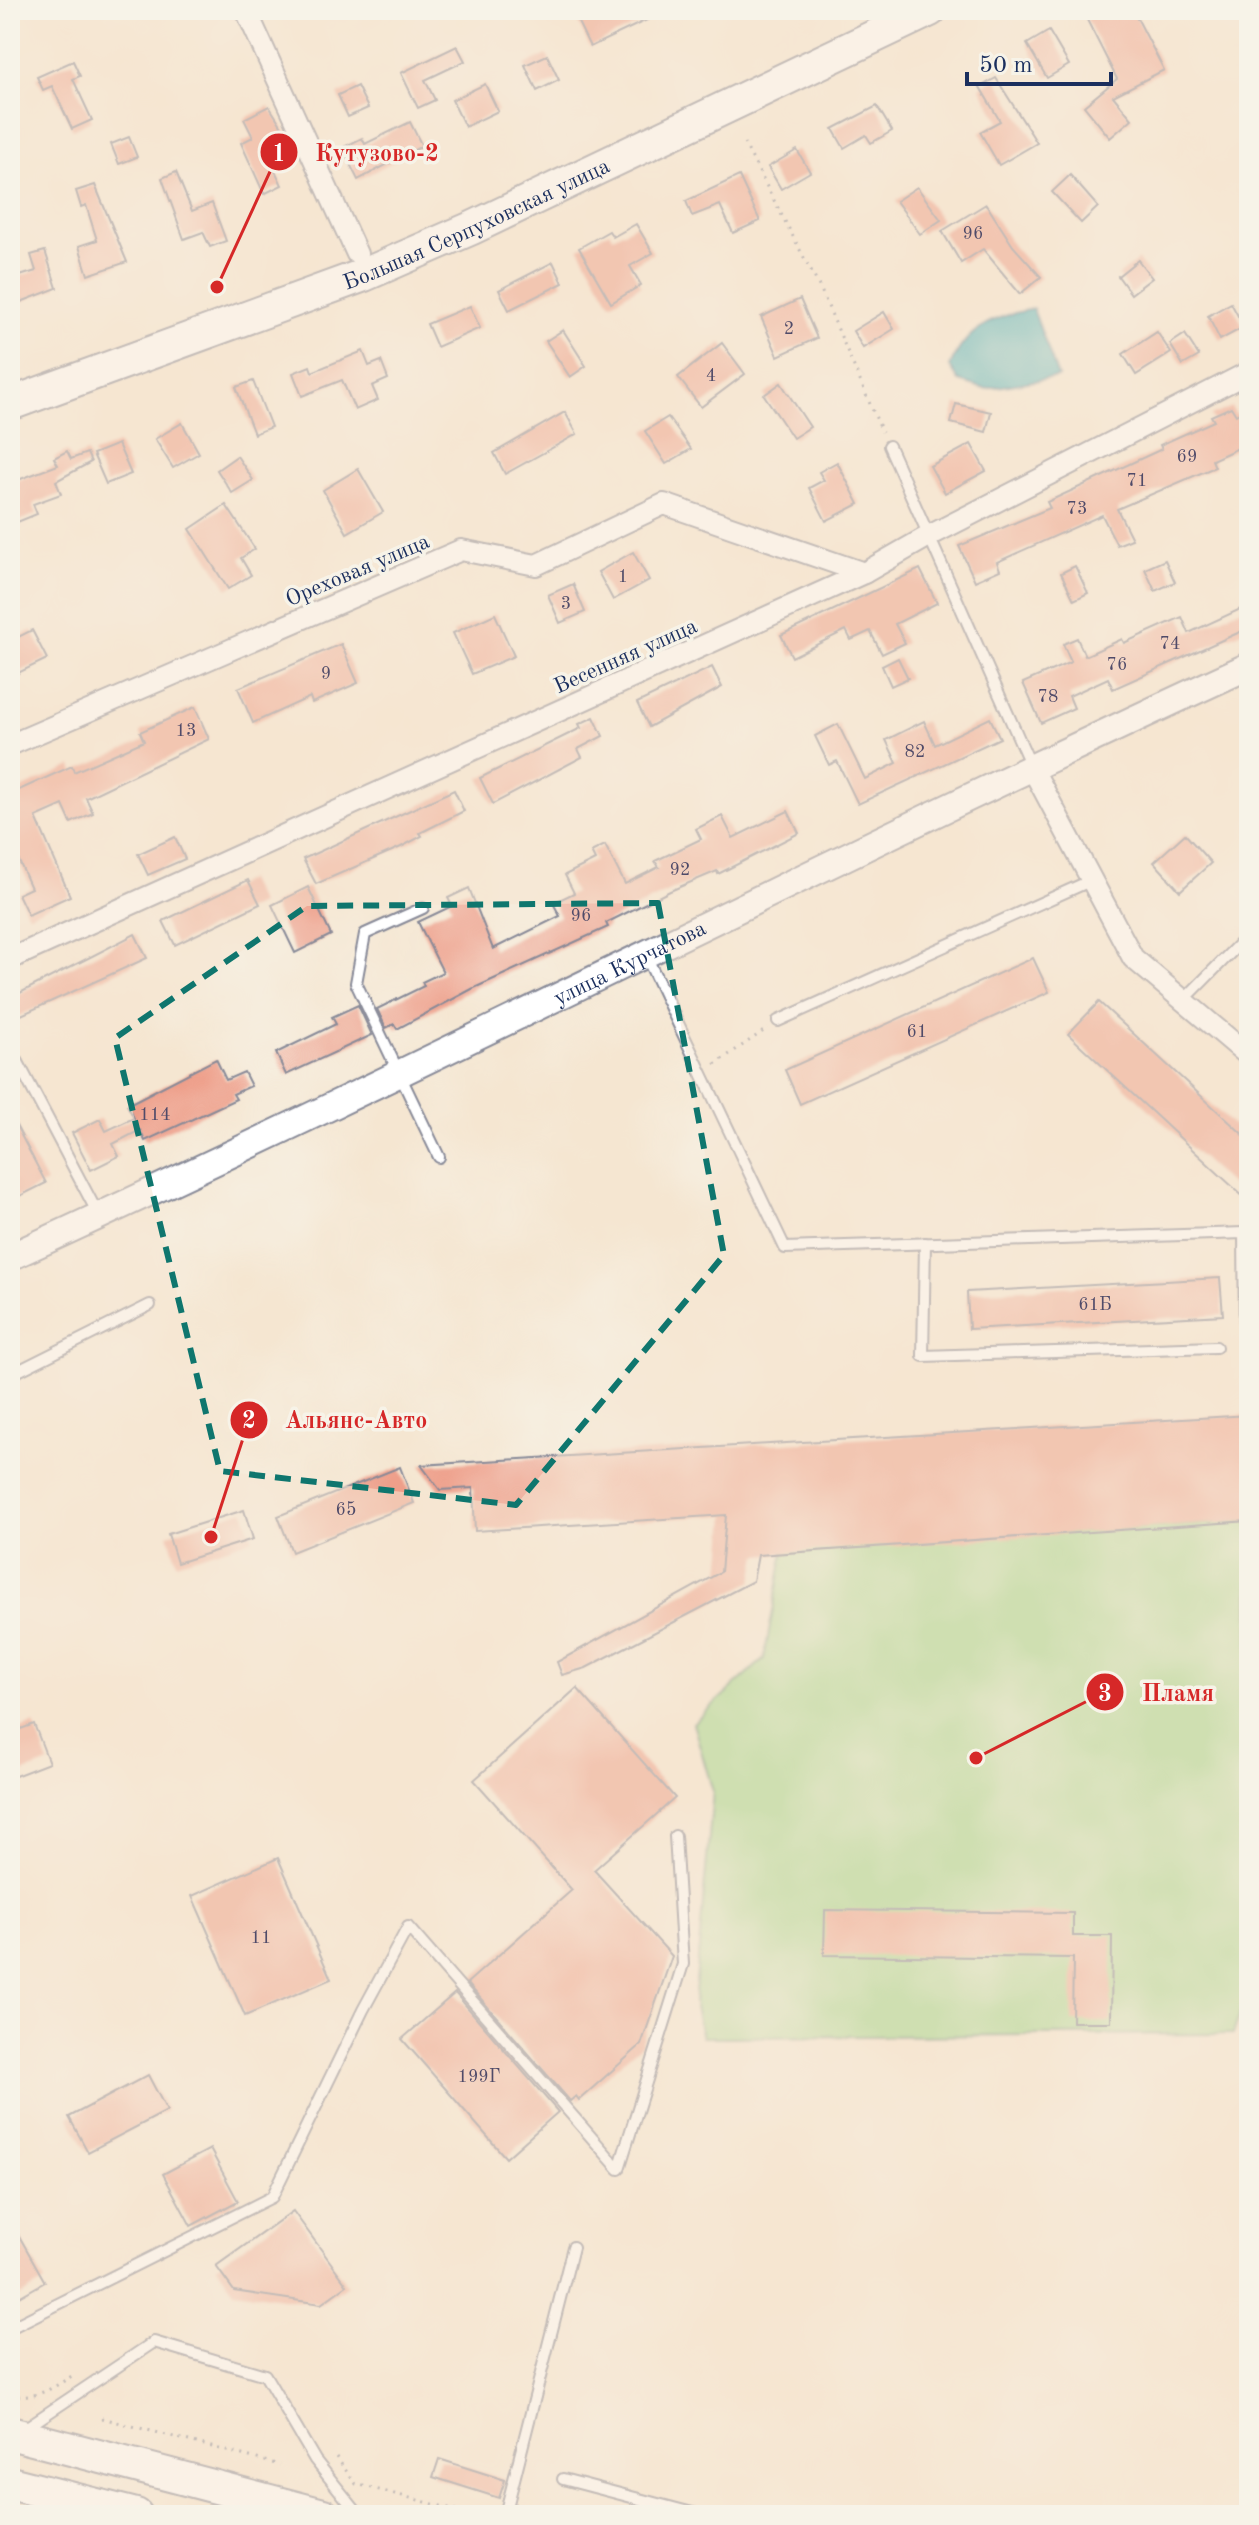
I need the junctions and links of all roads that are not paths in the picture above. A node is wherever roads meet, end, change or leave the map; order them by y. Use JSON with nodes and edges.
{"nodes":[{"id":1,"x":246,"y":10,"type":"edge"},
{"id":2,"x":881,"y":10,"type":"edge"},
{"id":3,"x":930,"y":10,"type":"edge"},
{"id":4,"x":357,"y":254,"type":"junction"},
{"id":5,"x":1249,"y":372,"type":"edge"},
{"id":6,"x":10,"y":380,"type":"edge"},
{"id":7,"x":10,"y":404,"type":"edge"},
{"id":8,"x":889,"y":446,"type":"road end"},
{"id":9,"x":927,"y":537,"type":"junction"},
{"id":10,"x":864,"y":573,"type":"junction"},
{"id":11,"x":1249,"y":666,"type":"edge"},
{"id":12,"x":10,"y":745,"type":"edge"},
{"id":13,"x":1031,"y":766,"type":"junction"},
{"id":14,"x":1092,"y":880,"type":"junction"},
{"id":15,"x":423,"y":908,"type":"dead end"},
{"id":16,"x":1249,"y":934,"type":"edge"},
{"id":17,"x":646,"y":956,"type":"junction"},
{"id":18,"x":10,"y":959,"type":"edge"},
{"id":19,"x":1184,"y":1000,"type":"junction"},
{"id":20,"x":778,"y":1021,"type":"road end"},
{"id":21,"x":10,"y":1047,"type":"edge"},
{"id":22,"x":1249,"y":1056,"type":"edge"},
{"id":23,"x":396,"y":1072,"type":"junction"},
{"id":24,"x":439,"y":1157,"type":"dead end"},
{"id":25,"x":99,"y":1216,"type":"junction"},
{"id":26,"x":925,"y":1243,"type":"junction"},
{"id":27,"x":10,"y":1257,"type":"edge"},
{"id":28,"x":150,"y":1305,"type":"dead end"},
{"id":29,"x":1245,"y":1340,"type":"dead end"},
{"id":30,"x":1216,"y":1347,"type":"dead end"},
{"id":31,"x":10,"y":1375,"type":"edge"},
{"id":32,"x":675,"y":1836,"type":"dead end"},
{"id":33,"x":573,"y":2247,"type":"dead end"},
{"id":34,"x":10,"y":2328,"type":"edge"},
{"id":35,"x":13,"y":2433,"type":"edge"},
{"id":36,"x":563,"y":2479,"type":"dead end"},
{"id":37,"x":10,"y":2483,"type":"edge"},
{"id":38,"x":136,"y":2515,"type":"edge"},
{"id":39,"x":323,"y":2515,"type":"edge"},
{"id":40,"x":359,"y":2515,"type":"edge"},
{"id":41,"x":505,"y":2515,"type":"edge"},
{"id":42,"x":700,"y":2515,"type":"edge"}],
"edges":[{"from":1,"to":4,"type":"street"},
{"from":2,"to":4,"type":"main road","name":"Большая Серпуховская улица"},
{"from":3,"to":7,"type":"main road","name":"Большая Серпуховская улица"},
{"from":4,"to":6,"type":"main road","name":"Большая Серпуховская улица"},
{"from":5,"to":9,"type":"street","name":"Весенняя улица"},
{"from":8,"to":9,"type":"lane"},
{"from":9,"to":10,"type":"street","name":"Весенняя улица"},
{"from":9,"to":13,"type":"lane"},
{"from":10,"to":12,"type":"street","name":"Ореховая улица"},
{"from":10,"to":18,"type":"street","name":"Весенняя улица"},
{"from":11,"to":13,"type":"street","name":"улица Курчатова"},
{"from":13,"to":14,"type":"street"},
{"from":13,"to":17,"type":"street","name":"улица Курчатова"},
{"from":14,"to":19,"type":"street"},
{"from":14,"to":20,"type":"lane"},
{"from":15,"to":23,"type":"lane"},
{"from":16,"to":19,"type":"lane"},
{"from":17,"to":23,"type":"street","name":"улица Курчатова"},
{"from":17,"to":26,"type":"lane"},
{"from":19,"to":22,"type":"street"},
{"from":21,"to":25,"type":"lane"},
{"from":23,"to":24,"type":"lane"},
{"from":23,"to":25,"type":"street","name":"улица Курчатова"},
{"from":25,"to":27,"type":"street","name":"улица Курчатова"},
{"from":26,"to":29,"type":"lane"},
{"from":26,"to":30,"type":"lane"},
{"from":28,"to":31,"type":"lane"},
{"from":32,"to":34,"type":"lane"},
{"from":33,"to":41,"type":"lane"},
{"from":35,"to":39,"type":"main road"},
{"from":35,"to":40,"type":"lane"},
{"from":36,"to":42,"type":"lane"},
{"from":37,"to":38,"type":"main road"}]}
